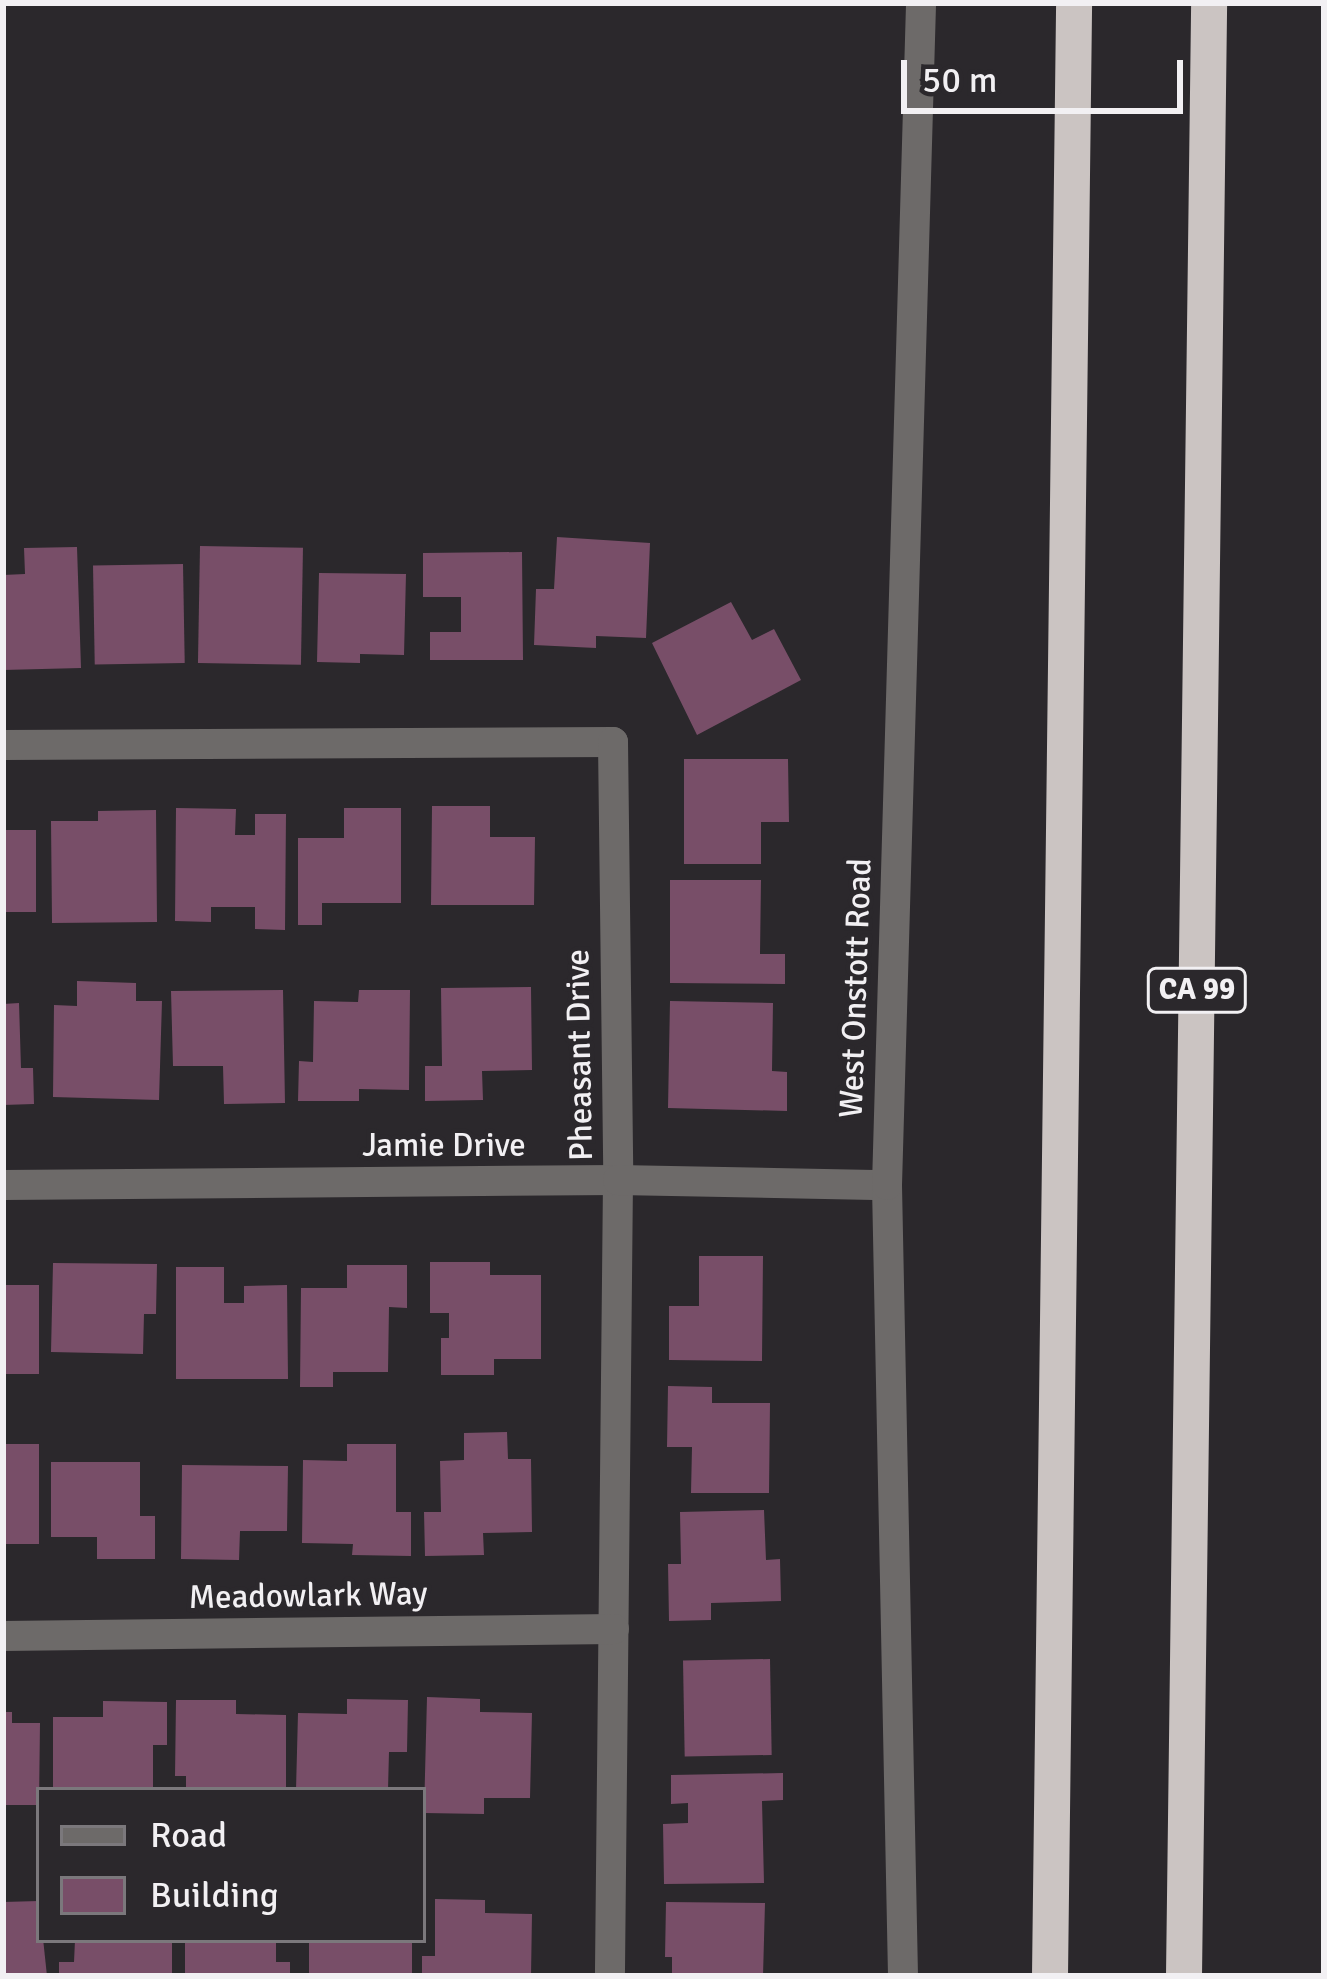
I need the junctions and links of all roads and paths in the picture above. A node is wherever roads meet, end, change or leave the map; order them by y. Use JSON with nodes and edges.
{"nodes":[{"id":1,"x":920,"y":3,"type":"edge"},
{"id":2,"x":1074,"y":3,"type":"edge"},
{"id":3,"x":1209,"y":3,"type":"edge"},
{"id":4,"x":3,"y":745,"type":"edge"},
{"id":5,"x":618,"y":1180,"type":"junction"},
{"id":6,"x":3,"y":1185,"type":"edge"},
{"id":7,"x":886,"y":1185,"type":"junction"},
{"id":8,"x":614,"y":1629,"type":"junction"},
{"id":9,"x":3,"y":1636,"type":"edge"},
{"id":10,"x":610,"y":1976,"type":"edge"},
{"id":11,"x":903,"y":1976,"type":"edge"},
{"id":12,"x":1050,"y":1976,"type":"edge"},
{"id":13,"x":1184,"y":1976,"type":"edge"}],
"edges":[{"from":1,"to":7,"type":"street","name":"West Onstott Road"},
{"from":2,"to":12,"type":"highway"},
{"from":3,"to":13,"type":"highway","number":"CA 99"},
{"from":4,"to":5,"type":"street","name":"Pheasant Drive"},
{"from":5,"to":6,"type":"street","name":"Jamie Drive"},
{"from":5,"to":7,"type":"street","name":"Jamie Drive"},
{"from":5,"to":8,"type":"street","name":"Pheasant Drive"},
{"from":7,"to":11,"type":"street","name":"West Onstott Road"},
{"from":8,"to":9,"type":"street","name":"Meadowlark Way"},
{"from":8,"to":10,"type":"street","name":"Pheasant Drive"}]}
